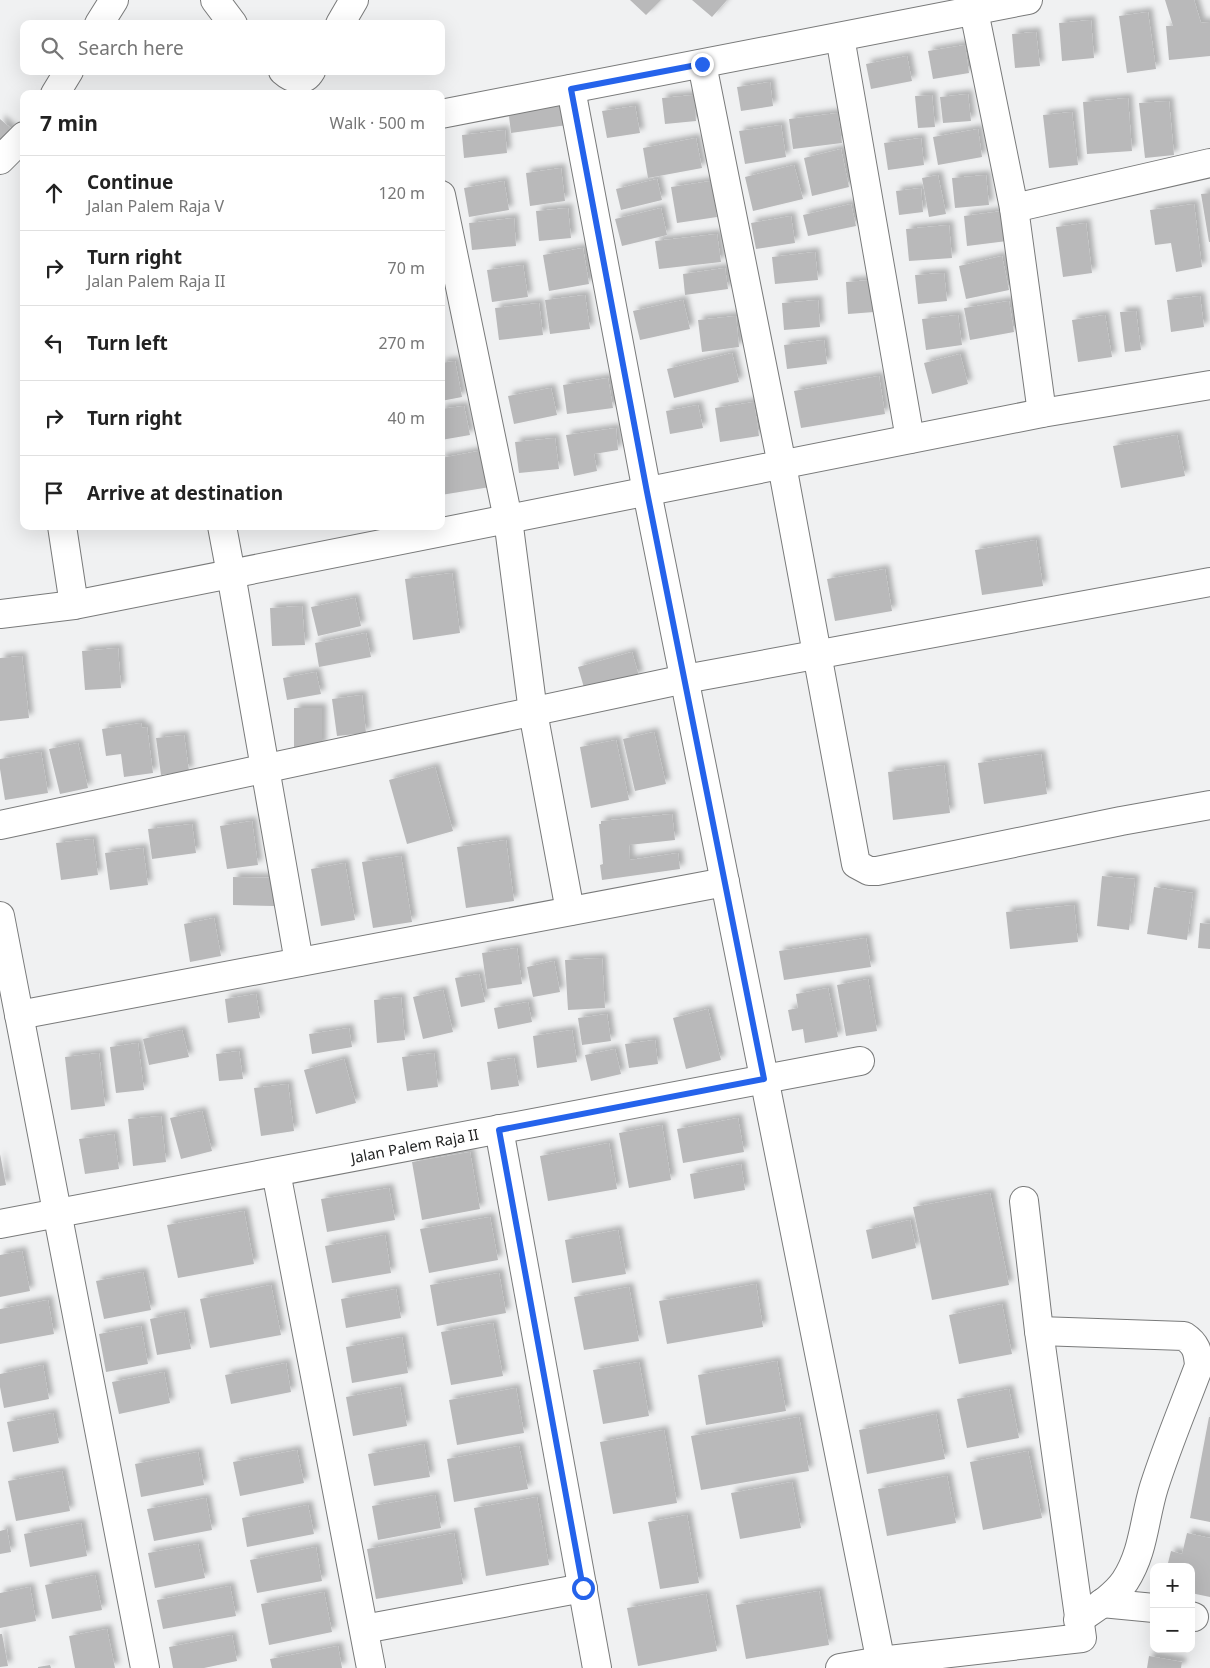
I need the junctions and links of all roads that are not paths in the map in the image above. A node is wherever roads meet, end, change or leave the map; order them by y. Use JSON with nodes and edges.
{"nodes":[{"id":1,"x":114,"y":0,"type":"edge"},
{"id":2,"x":215,"y":0,"type":"edge"},
{"id":3,"x":354,"y":0,"type":"edge"},
{"id":4,"x":1028,"y":0,"type":"edge"},
{"id":5,"x":974,"y":10,"type":"junction"},
{"id":6,"x":102,"y":20,"type":"edge"},
{"id":7,"x":230,"y":20,"type":"edge"},
{"id":8,"x":342,"y":20,"type":"edge"},
{"id":9,"x":840,"y":37,"type":"junction"},
{"id":10,"x":702,"y":64,"type":"junction"},
{"id":11,"x":66,"y":75,"type":"edge"},
{"id":12,"x":288,"y":75,"type":"edge"},
{"id":13,"x":309,"y":75,"type":"edge"},
{"id":14,"x":571,"y":89,"type":"junction"},
{"id":15,"x":57,"y":90,"type":"edge"},
{"id":16,"x":445,"y":113,"type":"edge"},
{"id":17,"x":20,"y":140,"type":"edge"},
{"id":18,"x":0,"y":160,"type":"edge"},
{"id":19,"x":1210,"y":163,"type":"edge"},
{"id":20,"x":1014,"y":208,"type":"junction"},
{"id":21,"x":445,"y":215,"type":"edge"},
{"id":22,"x":1210,"y":384,"type":"edge"},
{"id":23,"x":1042,"y":413,"type":"junction"},
{"id":24,"x":910,"y":439,"type":"junction"},
{"id":25,"x":782,"y":465,"type":"junction"},
{"id":26,"x":647,"y":492,"type":"junction"},
{"id":27,"x":508,"y":519,"type":"junction"},
{"id":28,"x":445,"y":527,"type":"edge"},
{"id":29,"x":63,"y":530,"type":"edge"},
{"id":30,"x":223,"y":530,"type":"edge"},
{"id":31,"x":419,"y":530,"type":"edge"},
{"id":32,"x":363,"y":537,"type":"edge"},
{"id":33,"x":231,"y":574,"type":"junction"},
{"id":34,"x":1210,"y":582,"type":"edge"},
{"id":35,"x":74,"y":605,"type":"junction"},
{"id":36,"x":0,"y":614,"type":"edge"},
{"id":37,"x":818,"y":656,"type":"junction"},
{"id":38,"x":685,"y":679,"type":"junction"},
{"id":39,"x":533,"y":712,"type":"junction"},
{"id":40,"x":264,"y":768,"type":"junction"},
{"id":41,"x":1210,"y":805,"type":"edge"},
{"id":42,"x":0,"y":824,"type":"edge"},
{"id":43,"x":725,"y":882,"type":"junction"},
{"id":44,"x":570,"y":912,"type":"junction"},
{"id":45,"x":0,"y":916,"type":"edge"},
{"id":46,"x":299,"y":962,"type":"junction"},
{"id":47,"x":19,"y":1015,"type":"junction"},
{"id":48,"x":860,"y":1061,"type":"dead end"},
{"id":49,"x":764,"y":1079,"type":"junction"},
{"id":50,"x":499,"y":1130,"type":"junction"},
{"id":51,"x":276,"y":1172,"type":"junction"},
{"id":52,"x":1024,"y":1201,"type":"dead end"},
{"id":53,"x":57,"y":1213,"type":"junction"},
{"id":54,"x":0,"y":1224,"type":"edge"},
{"id":55,"x":1039,"y":1331,"type":"junction"},
{"id":56,"x":583,"y":1588,"type":"junction"},
{"id":57,"x":1102,"y":1603,"type":"junction"},
{"id":58,"x":1150,"y":1608,"type":"edge"},
{"id":59,"x":1078,"y":1620,"type":"junction"},
{"id":60,"x":364,"y":1629,"type":"junction"},
{"id":61,"x":881,"y":1664,"type":"edge"},
{"id":62,"x":145,"y":1668,"type":"edge"},
{"id":63,"x":371,"y":1668,"type":"edge"},
{"id":64,"x":597,"y":1668,"type":"edge"},
{"id":65,"x":840,"y":1668,"type":"edge"}],
"edges":[{"from":1,"to":6,"type":"street"},
{"from":2,"to":7,"type":"street"},
{"from":3,"to":8,"type":"street"},
{"from":4,"to":5,"type":"street"},
{"from":5,"to":9,"type":"street"},
{"from":5,"to":20,"type":"street"},
{"from":9,"to":10,"type":"street"},
{"from":9,"to":24,"type":"street"},
{"from":10,"to":14,"type":"street"},
{"from":10,"to":25,"type":"street"},
{"from":11,"to":15,"type":"street"},
{"from":12,"to":13,"type":"street"},
{"from":14,"to":16,"type":"street"},
{"from":14,"to":26,"type":"street"},
{"from":17,"to":18,"type":"street"},
{"from":19,"to":20,"type":"street"},
{"from":20,"to":23,"type":"street"},
{"from":21,"to":27,"type":"street"},
{"from":22,"to":23,"type":"street"},
{"from":23,"to":24,"type":"street"},
{"from":24,"to":25,"type":"street"},
{"from":25,"to":26,"type":"street"},
{"from":25,"to":37,"type":"street"},
{"from":26,"to":27,"type":"street"},
{"from":26,"to":38,"type":"street"},
{"from":27,"to":28,"type":"street"},
{"from":27,"to":39,"type":"street"},
{"from":29,"to":35,"type":"street"},
{"from":30,"to":33,"type":"street"},
{"from":31,"to":32,"type":"street"},
{"from":32,"to":33,"type":"street"},
{"from":33,"to":35,"type":"street"},
{"from":33,"to":40,"type":"street"},
{"from":34,"to":37,"type":"street"},
{"from":35,"to":36,"type":"street"},
{"from":37,"to":38,"type":"street"},
{"from":37,"to":41,"type":"street"},
{"from":38,"to":39,"type":"street"},
{"from":38,"to":43,"type":"street"},
{"from":39,"to":40,"type":"street"},
{"from":39,"to":44,"type":"street"},
{"from":40,"to":42,"type":"street"},
{"from":40,"to":46,"type":"street"},
{"from":43,"to":44,"type":"street"},
{"from":43,"to":49,"type":"street"},
{"from":44,"to":46,"type":"street"},
{"from":45,"to":47,"type":"street"},
{"from":46,"to":47,"type":"street"},
{"from":47,"to":53,"type":"street"},
{"from":48,"to":49,"type":"street","name":"Jalan Palem Raja II"},
{"from":49,"to":50,"type":"street","name":"Jalan Palem Raja II"},
{"from":49,"to":61,"type":"street"},
{"from":50,"to":51,"type":"street","name":"Jalan Palem Raja II"},
{"from":50,"to":56,"type":"street"},
{"from":51,"to":53,"type":"street","name":"Jalan Palem Raja II"},
{"from":51,"to":60,"type":"street"},
{"from":52,"to":55,"type":"street"},
{"from":53,"to":54,"type":"street","name":"Jalan Palem Raja II"},
{"from":53,"to":62,"type":"street"},
{"from":55,"to":57,"type":"street"},
{"from":55,"to":59,"type":"street"},
{"from":56,"to":60,"type":"street"},
{"from":56,"to":64,"type":"street"},
{"from":57,"to":58,"type":"street"},
{"from":57,"to":59,"type":"street"},
{"from":59,"to":61,"type":"street"},
{"from":60,"to":63,"type":"street"},
{"from":61,"to":65,"type":"street"}]}
